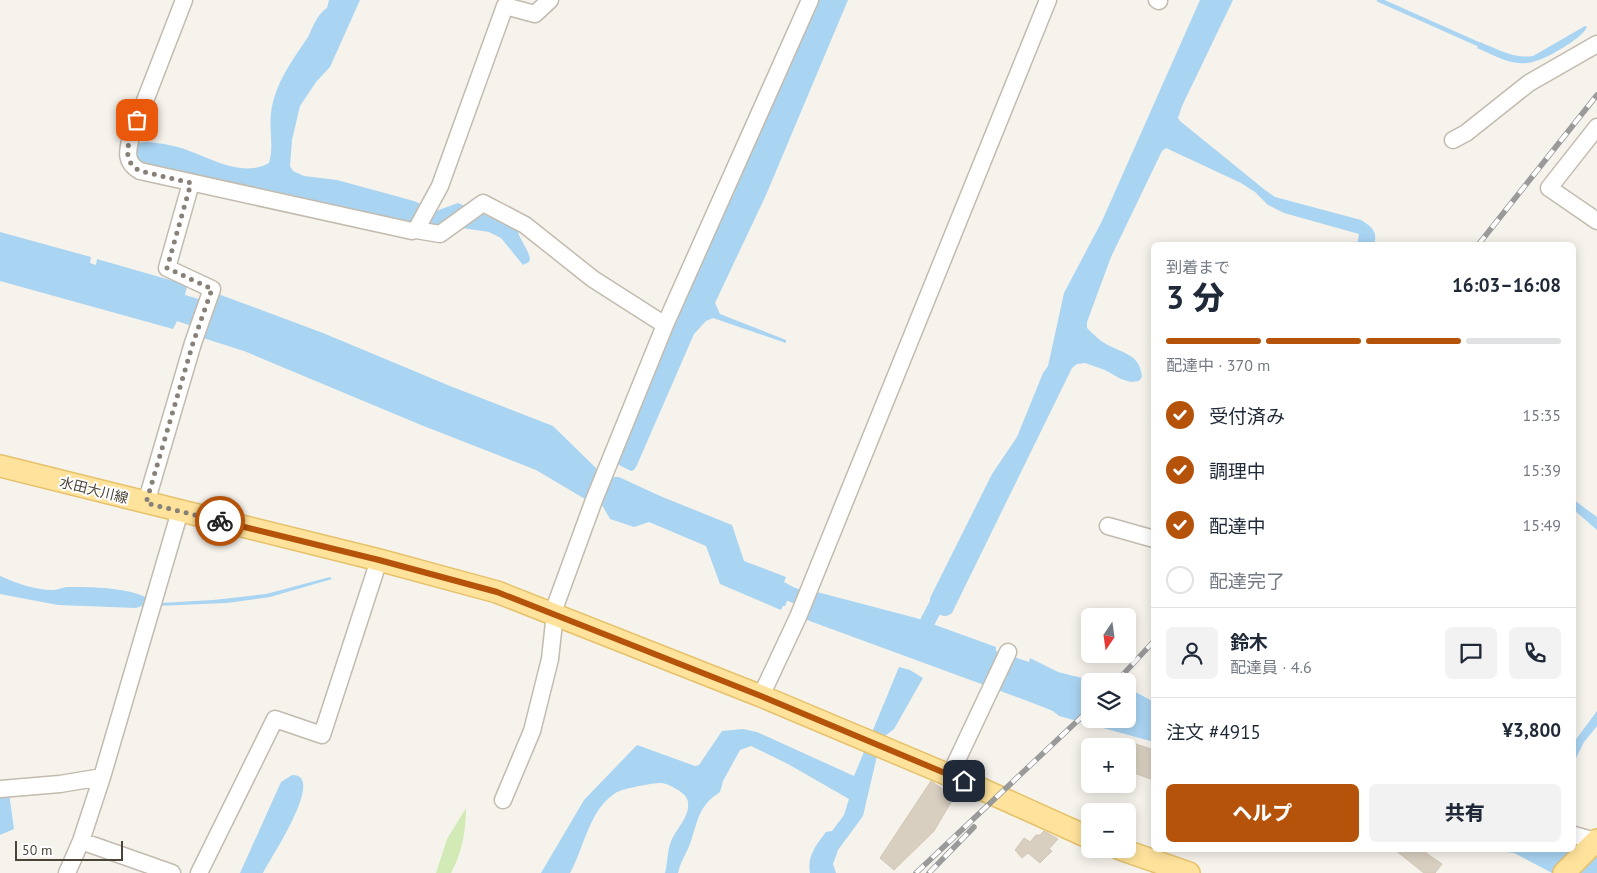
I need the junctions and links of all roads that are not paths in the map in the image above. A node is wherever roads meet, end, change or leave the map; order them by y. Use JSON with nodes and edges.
{"nodes":[{"id":1,"x":184,"y":0,"type":"edge"},
{"id":2,"x":550,"y":0,"type":"edge"},
{"id":3,"x":810,"y":0,"type":"edge"},
{"id":4,"x":1048,"y":0,"type":"edge"},
{"id":5,"x":1597,"y":44,"type":"edge"},
{"id":6,"x":1597,"y":127,"type":"edge"},
{"id":7,"x":1453,"y":140,"type":"dead end"},
{"id":8,"x":191,"y":183,"type":"junction"},
{"id":9,"x":1597,"y":221,"type":"edge"},
{"id":10,"x":416,"y":230,"type":"junction"},
{"id":11,"x":666,"y":325,"type":"junction"},
{"id":12,"x":0,"y":466,"type":"edge"},
{"id":13,"x":146,"y":503,"type":"junction"},
{"id":14,"x":180,"y":511,"type":"junction"},
{"id":15,"x":1108,"y":526,"type":"dead end"},
{"id":16,"x":1151,"y":538,"type":"edge"},
{"id":17,"x":379,"y":560,"type":"junction"},
{"id":18,"x":553,"y":614,"type":"junction"},
{"id":19,"x":1008,"y":652,"type":"dead end"},
{"id":20,"x":761,"y":696,"type":"junction"},
{"id":21,"x":950,"y":775,"type":"junction"},
{"id":22,"x":102,"y":777,"type":"junction"},
{"id":23,"x":0,"y":789,"type":"edge"},
{"id":24,"x":503,"y":800,"type":"dead end"},
{"id":25,"x":1081,"y":834,"type":"edge"},
{"id":26,"x":81,"y":841,"type":"junction"},
{"id":27,"x":1589,"y":841,"type":"edge"},
{"id":28,"x":1136,"y":855,"type":"edge"},
{"id":29,"x":67,"y":873,"type":"edge"},
{"id":30,"x":172,"y":873,"type":"edge"},
{"id":31,"x":199,"y":873,"type":"edge"},
{"id":32,"x":1188,"y":873,"type":"edge"},
{"id":33,"x":1564,"y":873,"type":"edge"}],
"edges":[{"from":1,"to":8,"type":"street"},
{"from":2,"to":10,"type":"street"},
{"from":3,"to":11,"type":"street"},
{"from":4,"to":20,"type":"street"},
{"from":5,"to":7,"type":"street"},
{"from":6,"to":9,"type":"street"},
{"from":8,"to":10,"type":"street"},
{"from":8,"to":13,"type":"street"},
{"from":10,"to":11,"type":"street"},
{"from":11,"to":18,"type":"street"},
{"from":12,"to":13,"type":"main road","name":"水田大川線"},
{"from":13,"to":14,"type":"main road","name":"水田大川線"},
{"from":14,"to":17,"type":"main road","name":"水田大川線"},
{"from":14,"to":22,"type":"street"},
{"from":15,"to":16,"type":"street"},
{"from":17,"to":18,"type":"main road","name":"水田大川線"},
{"from":17,"to":31,"type":"street"},
{"from":18,"to":20,"type":"main road","name":"水田大川線"},
{"from":18,"to":24,"type":"street"},
{"from":19,"to":21,"type":"street"},
{"from":20,"to":21,"type":"main road","name":"水田大川線"},
{"from":21,"to":25,"type":"main road","name":"水田大川線"},
{"from":22,"to":23,"type":"street"},
{"from":22,"to":26,"type":"street"},
{"from":26,"to":29,"type":"street"},
{"from":26,"to":30,"type":"street"},
{"from":27,"to":33,"type":"main road"},
{"from":28,"to":32,"type":"main road"}]}
